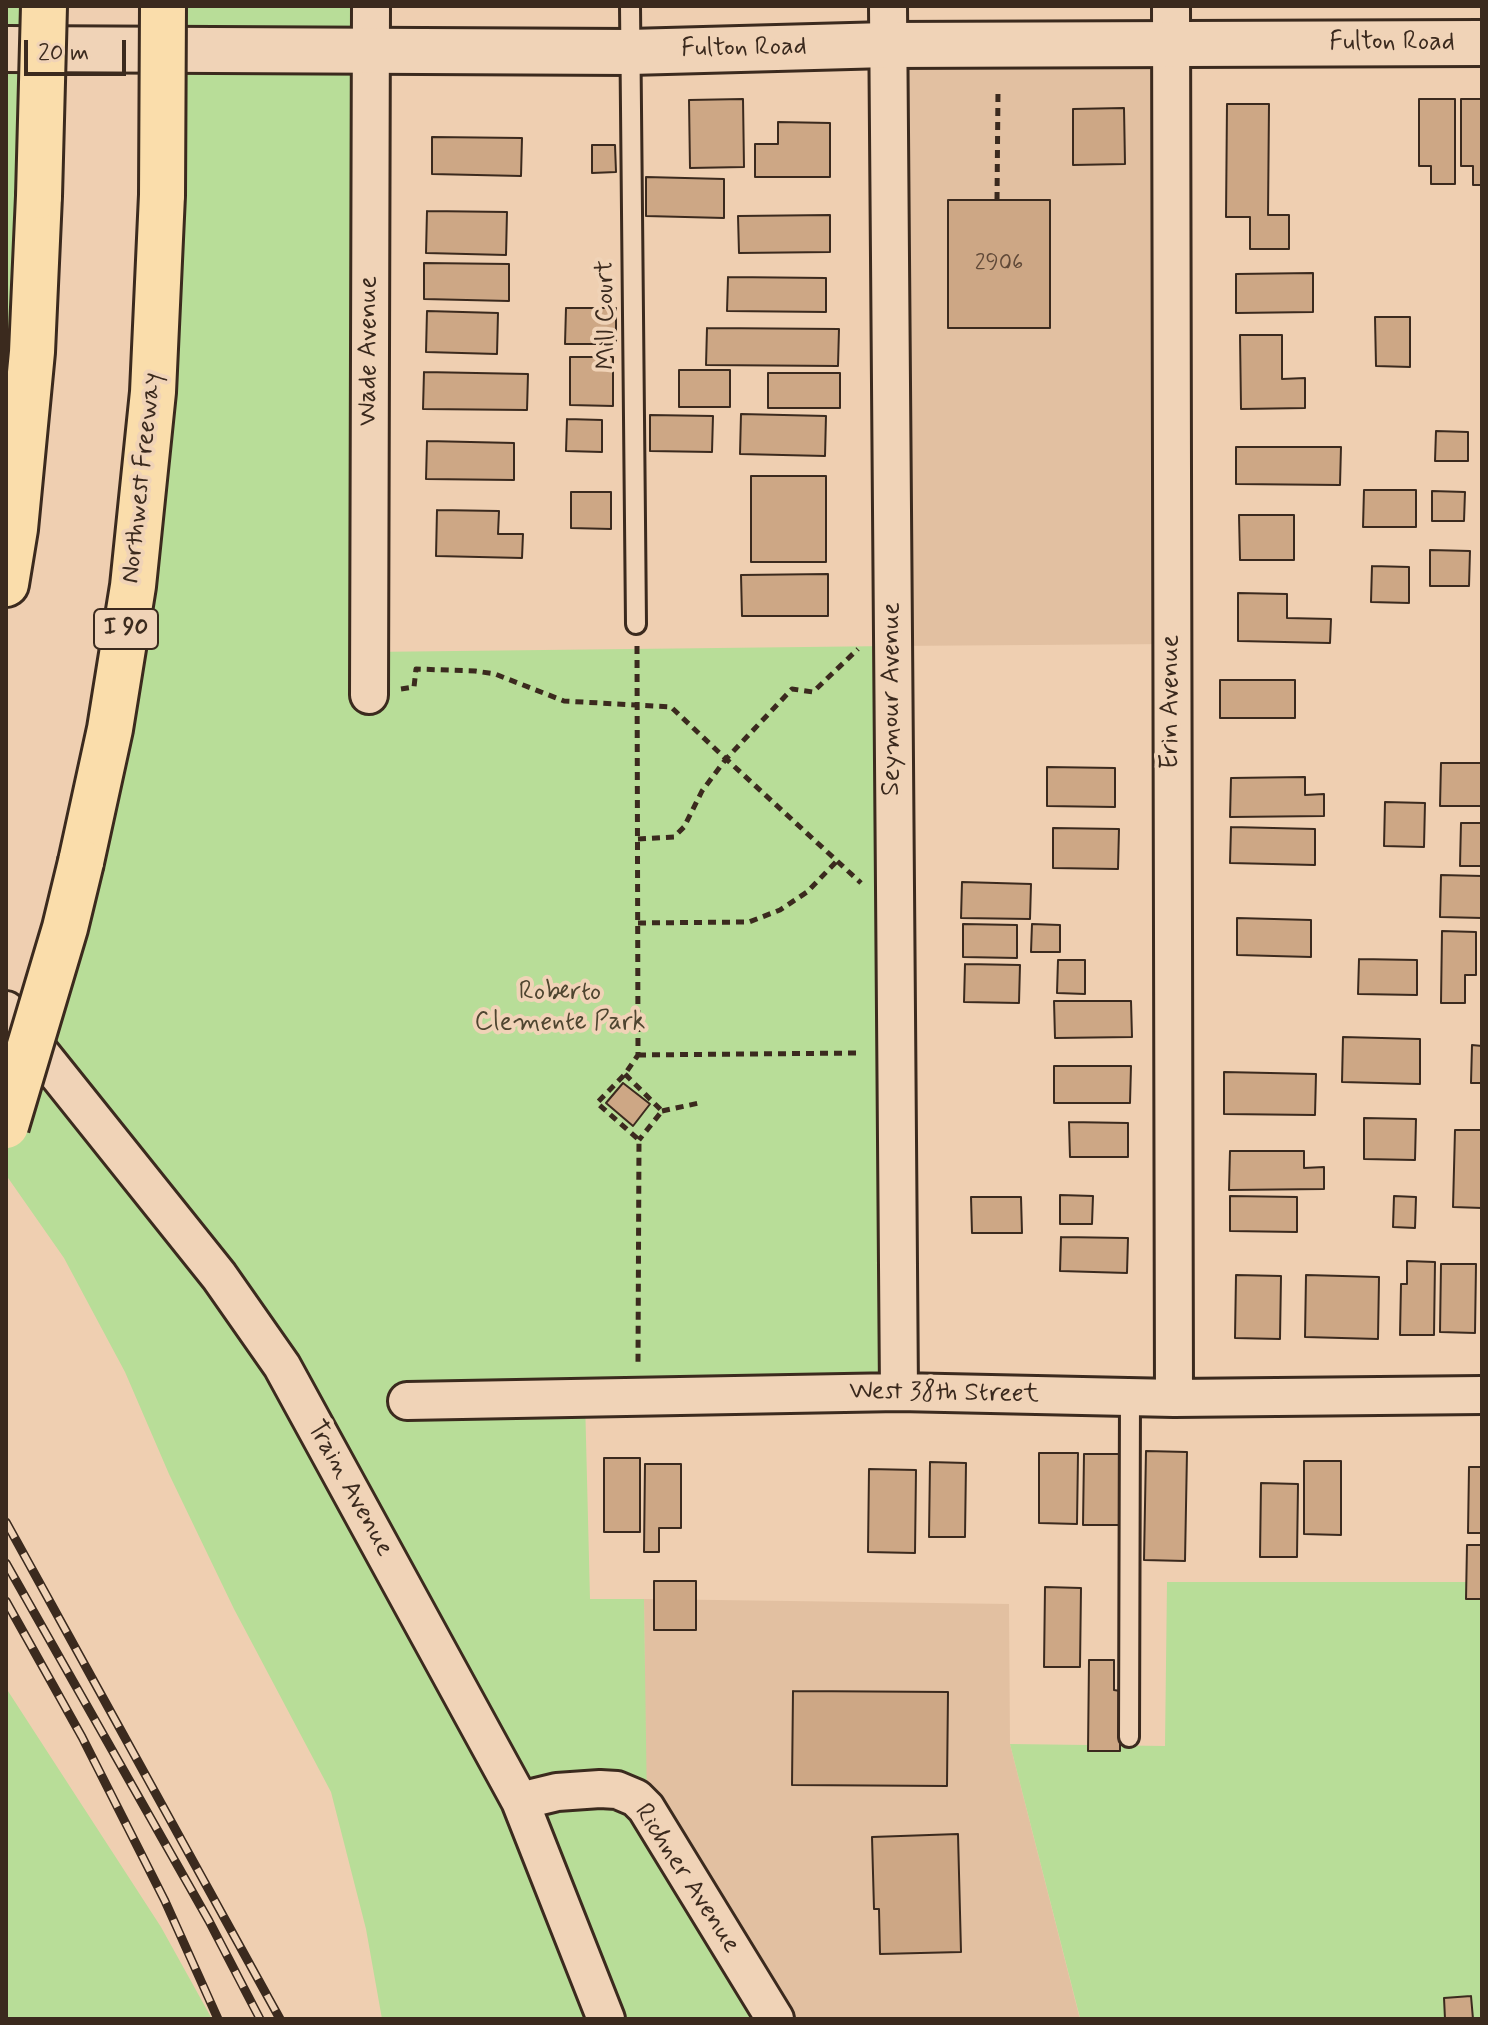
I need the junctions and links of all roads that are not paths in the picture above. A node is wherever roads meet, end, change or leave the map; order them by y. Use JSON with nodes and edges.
{"nodes":[{"id":1,"x":44,"y":6,"type":"edge"},
{"id":2,"x":163,"y":6,"type":"edge"},
{"id":3,"x":371,"y":6,"type":"edge"},
{"id":4,"x":630,"y":6,"type":"edge"},
{"id":5,"x":888,"y":26,"type":"edge"},
{"id":6,"x":1171,"y":26,"type":"edge"},
{"id":7,"x":1482,"y":43,"type":"edge"},
{"id":8,"x":6,"y":49,"type":"edge"},
{"id":9,"x":371,"y":52,"type":"junction"},
{"id":10,"x":630,"y":52,"type":"junction"},
{"id":11,"x":10,"y":540,"type":"edge"},
{"id":12,"x":6,"y":584,"type":"edge"},
{"id":13,"x":636,"y":624,"type":"road end"},
{"id":14,"x":369,"y":695,"type":"road end"},
{"id":15,"x":6,"y":1010,"type":"edge"},
{"id":16,"x":6,"y":1126,"type":"edge"},
{"id":17,"x":899,"y":1392,"type":"junction"},
{"id":18,"x":1482,"y":1395,"type":"edge"},
{"id":19,"x":1130,"y":1397,"type":"junction"},
{"id":20,"x":1174,"y":1398,"type":"junction"},
{"id":21,"x":407,"y":1401,"type":"dead end"},
{"id":22,"x":1129,"y":1737,"type":"dead end"},
{"id":23,"x":520,"y":1801,"type":"junction"},
{"id":24,"x":606,"y":2019,"type":"edge"},
{"id":25,"x":775,"y":2019,"type":"edge"}],
"edges":[{"from":1,"to":11,"type":"highway","bridge":true},
{"from":2,"to":16,"type":"highway","name":"Northwest Freeway","number":"I 90","bridge":true},
{"from":3,"to":9,"type":"street","name":"Wade Avenue"},
{"from":4,"to":10,"type":"lane","name":"Mill Court"},
{"from":5,"to":6,"type":"main road","name":"Fulton Road"},
{"from":5,"to":10,"type":"main road","name":"Fulton Road"},
{"from":5,"to":17,"type":"street","name":"Seymour Avenue"},
{"from":6,"to":7,"type":"main road","name":"Fulton Road"},
{"from":6,"to":20,"type":"street","name":"Erin Avenue"},
{"from":8,"to":9,"type":"main road","name":"Fulton Road"},
{"from":9,"to":10,"type":"main road","name":"Fulton Road"},
{"from":9,"to":14,"type":"street","name":"Wade Avenue"},
{"from":10,"to":13,"type":"lane","name":"Mill Court"},
{"from":11,"to":12,"type":"highway"},
{"from":15,"to":23,"type":"street","name":"Train Avenue"},
{"from":17,"to":19,"type":"street","name":"West 38th Street"},
{"from":17,"to":21,"type":"street","name":"West 38th Street"},
{"from":18,"to":20,"type":"street","name":"West 38th Street"},
{"from":19,"to":20,"type":"street","name":"West 38th Street"},
{"from":19,"to":22,"type":"lane"},
{"from":23,"to":24,"type":"street","name":"Train Avenue"},
{"from":23,"to":25,"type":"street","name":"Richner Avenue"}]}
